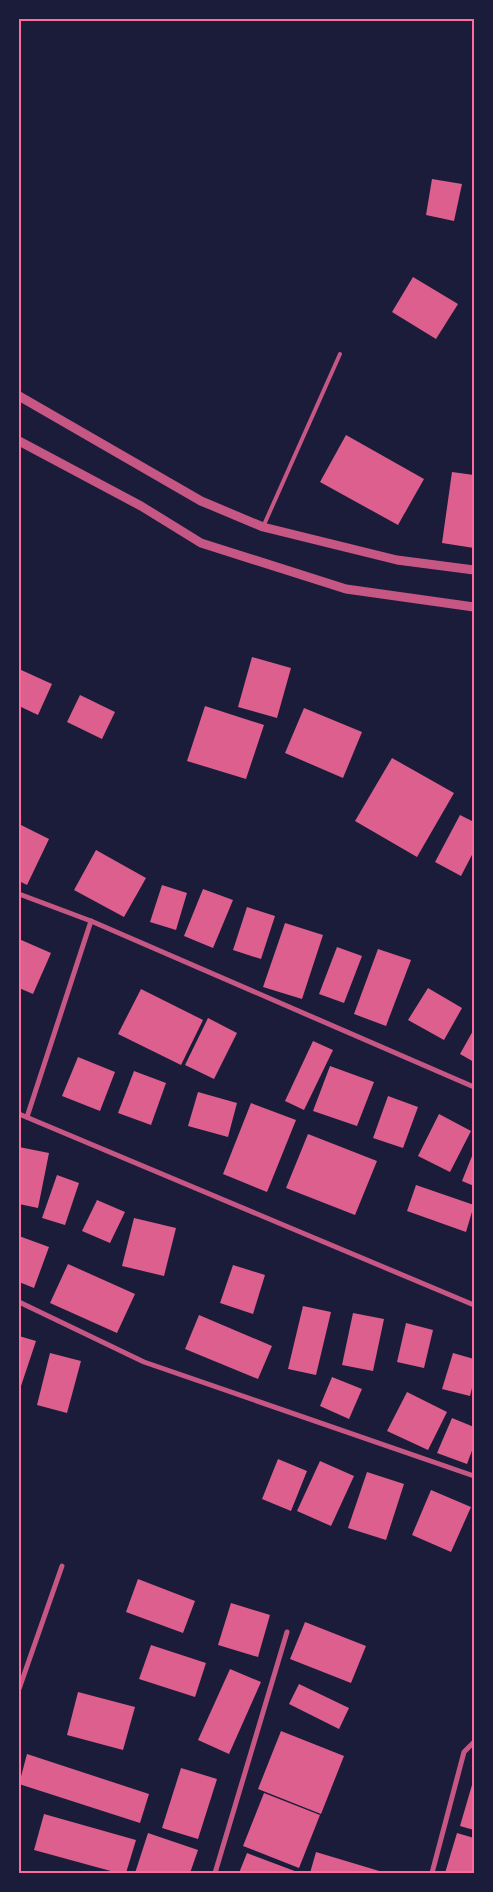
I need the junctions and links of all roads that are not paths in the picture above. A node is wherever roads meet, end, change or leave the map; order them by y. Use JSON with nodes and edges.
{"nodes":[{"id":1,"x":340,"y":354,"type":"dead end"},
{"id":2,"x":19,"y":396,"type":"edge"},
{"id":3,"x":19,"y":441,"type":"edge"},
{"id":4,"x":263,"y":527,"type":"junction"},
{"id":5,"x":474,"y":570,"type":"edge"},
{"id":6,"x":474,"y":607,"type":"edge"},
{"id":7,"x":19,"y":894,"type":"edge"},
{"id":8,"x":91,"y":921,"type":"junction"},
{"id":9,"x":474,"y":1087,"type":"edge"},
{"id":10,"x":19,"y":1114,"type":"edge"},
{"id":11,"x":27,"y":1117,"type":"junction"},
{"id":12,"x":19,"y":1302,"type":"edge"},
{"id":13,"x":474,"y":1305,"type":"edge"},
{"id":14,"x":474,"y":1476,"type":"edge"},
{"id":15,"x":62,"y":1566,"type":"dead end"},
{"id":16,"x":287,"y":1632,"type":"dead end"},
{"id":17,"x":19,"y":1689,"type":"edge"},
{"id":18,"x":474,"y":1742,"type":"edge"},
{"id":19,"x":215,"y":1873,"type":"edge"},
{"id":20,"x":432,"y":1873,"type":"edge"}],
"edges":[{"from":1,"to":4,"type":"lane"},
{"from":2,"to":4,"type":"street"},
{"from":3,"to":6,"type":"street"},
{"from":4,"to":5,"type":"street"},
{"from":7,"to":8,"type":"street"},
{"from":8,"to":9,"type":"street"},
{"from":8,"to":11,"type":"street"},
{"from":10,"to":11,"type":"street"},
{"from":11,"to":13,"type":"street"},
{"from":12,"to":14,"type":"street"},
{"from":15,"to":17,"type":"street"},
{"from":16,"to":19,"type":"street"},
{"from":18,"to":20,"type":"street"}]}
